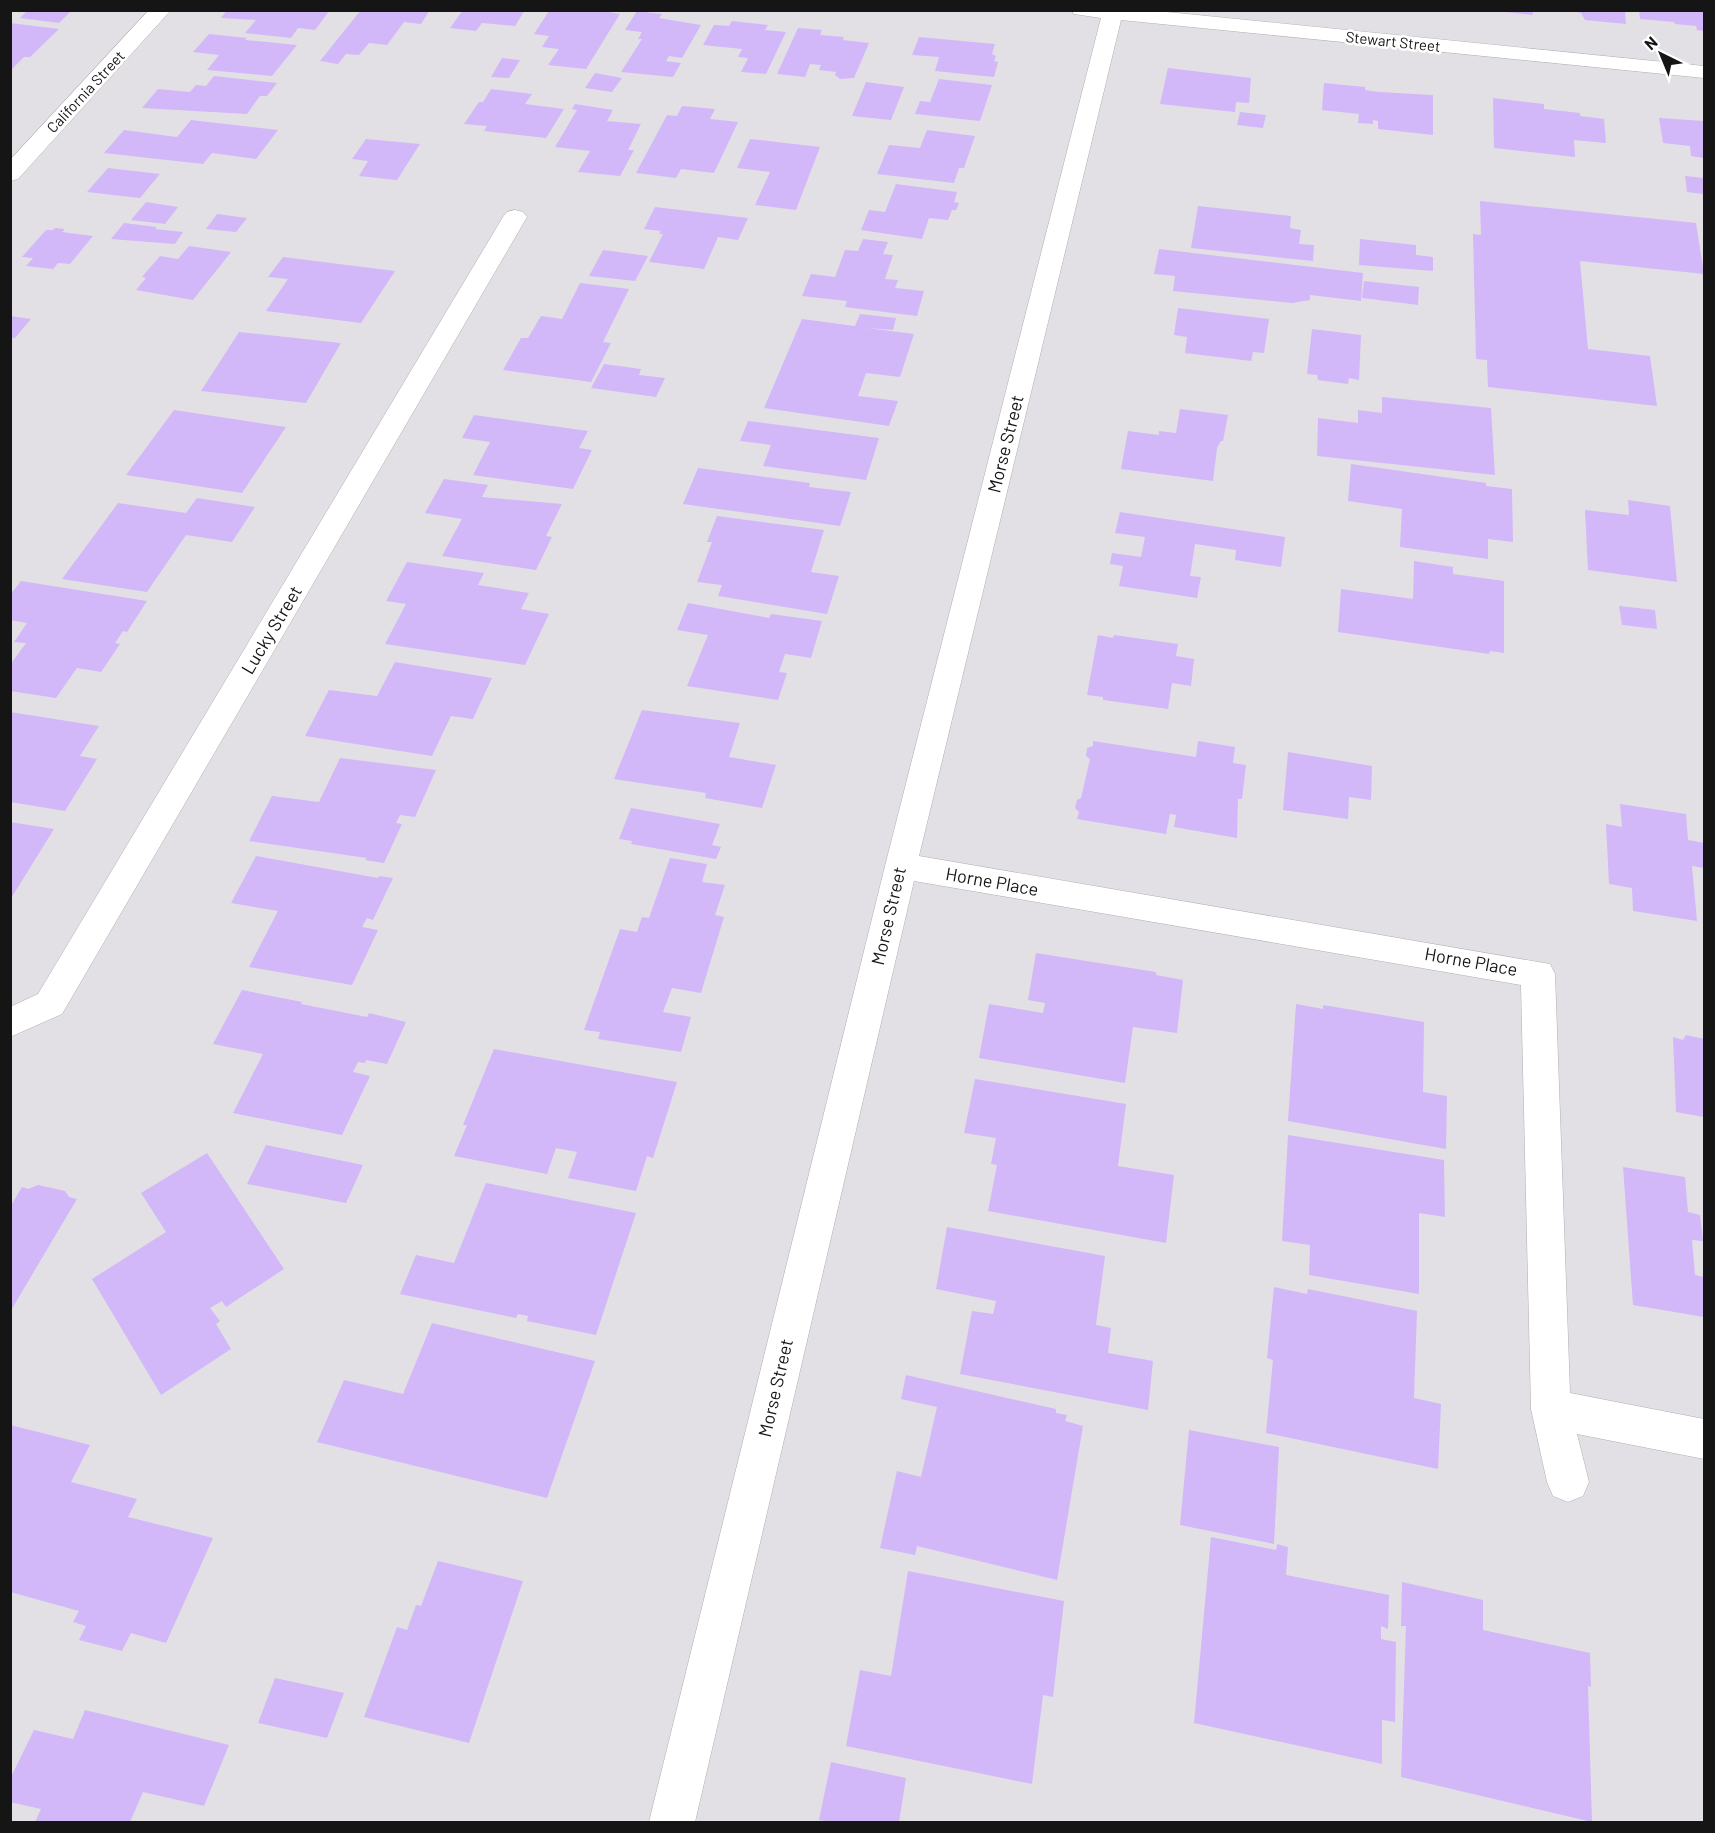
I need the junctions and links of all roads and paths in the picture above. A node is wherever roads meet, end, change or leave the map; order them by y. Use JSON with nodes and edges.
{"nodes":[{"id":1,"x":161,"y":10,"type":"edge"},
{"id":2,"x":1102,"y":12,"type":"edge"},
{"id":3,"x":1704,"y":72,"type":"edge"},
{"id":4,"x":10,"y":174,"type":"edge"},
{"id":5,"x":515,"y":218,"type":"dead end"},
{"id":6,"x":901,"y":866,"type":"junction"},
{"id":7,"x":10,"y":1023,"type":"edge"},
{"id":8,"x":1551,"y":1409,"type":"junction"},
{"id":9,"x":1704,"y":1439,"type":"edge"},
{"id":10,"x":1568,"y":1482,"type":"dead end"},
{"id":11,"x":672,"y":1822,"type":"edge"}],
"edges":[{"from":1,"to":4,"type":"street","name":"California Street"},
{"from":2,"to":3,"type":"street","name":"Stewart Street"},
{"from":2,"to":6,"type":"street","name":"Morse Street"},
{"from":5,"to":7,"type":"street","name":"Lucky Street"},
{"from":6,"to":8,"type":"street","name":"Horne Place"},
{"from":6,"to":11,"type":"street","name":"Morse Street"},
{"from":8,"to":9,"type":"street"},
{"from":8,"to":10,"type":"street","name":"Horne Place"}]}
